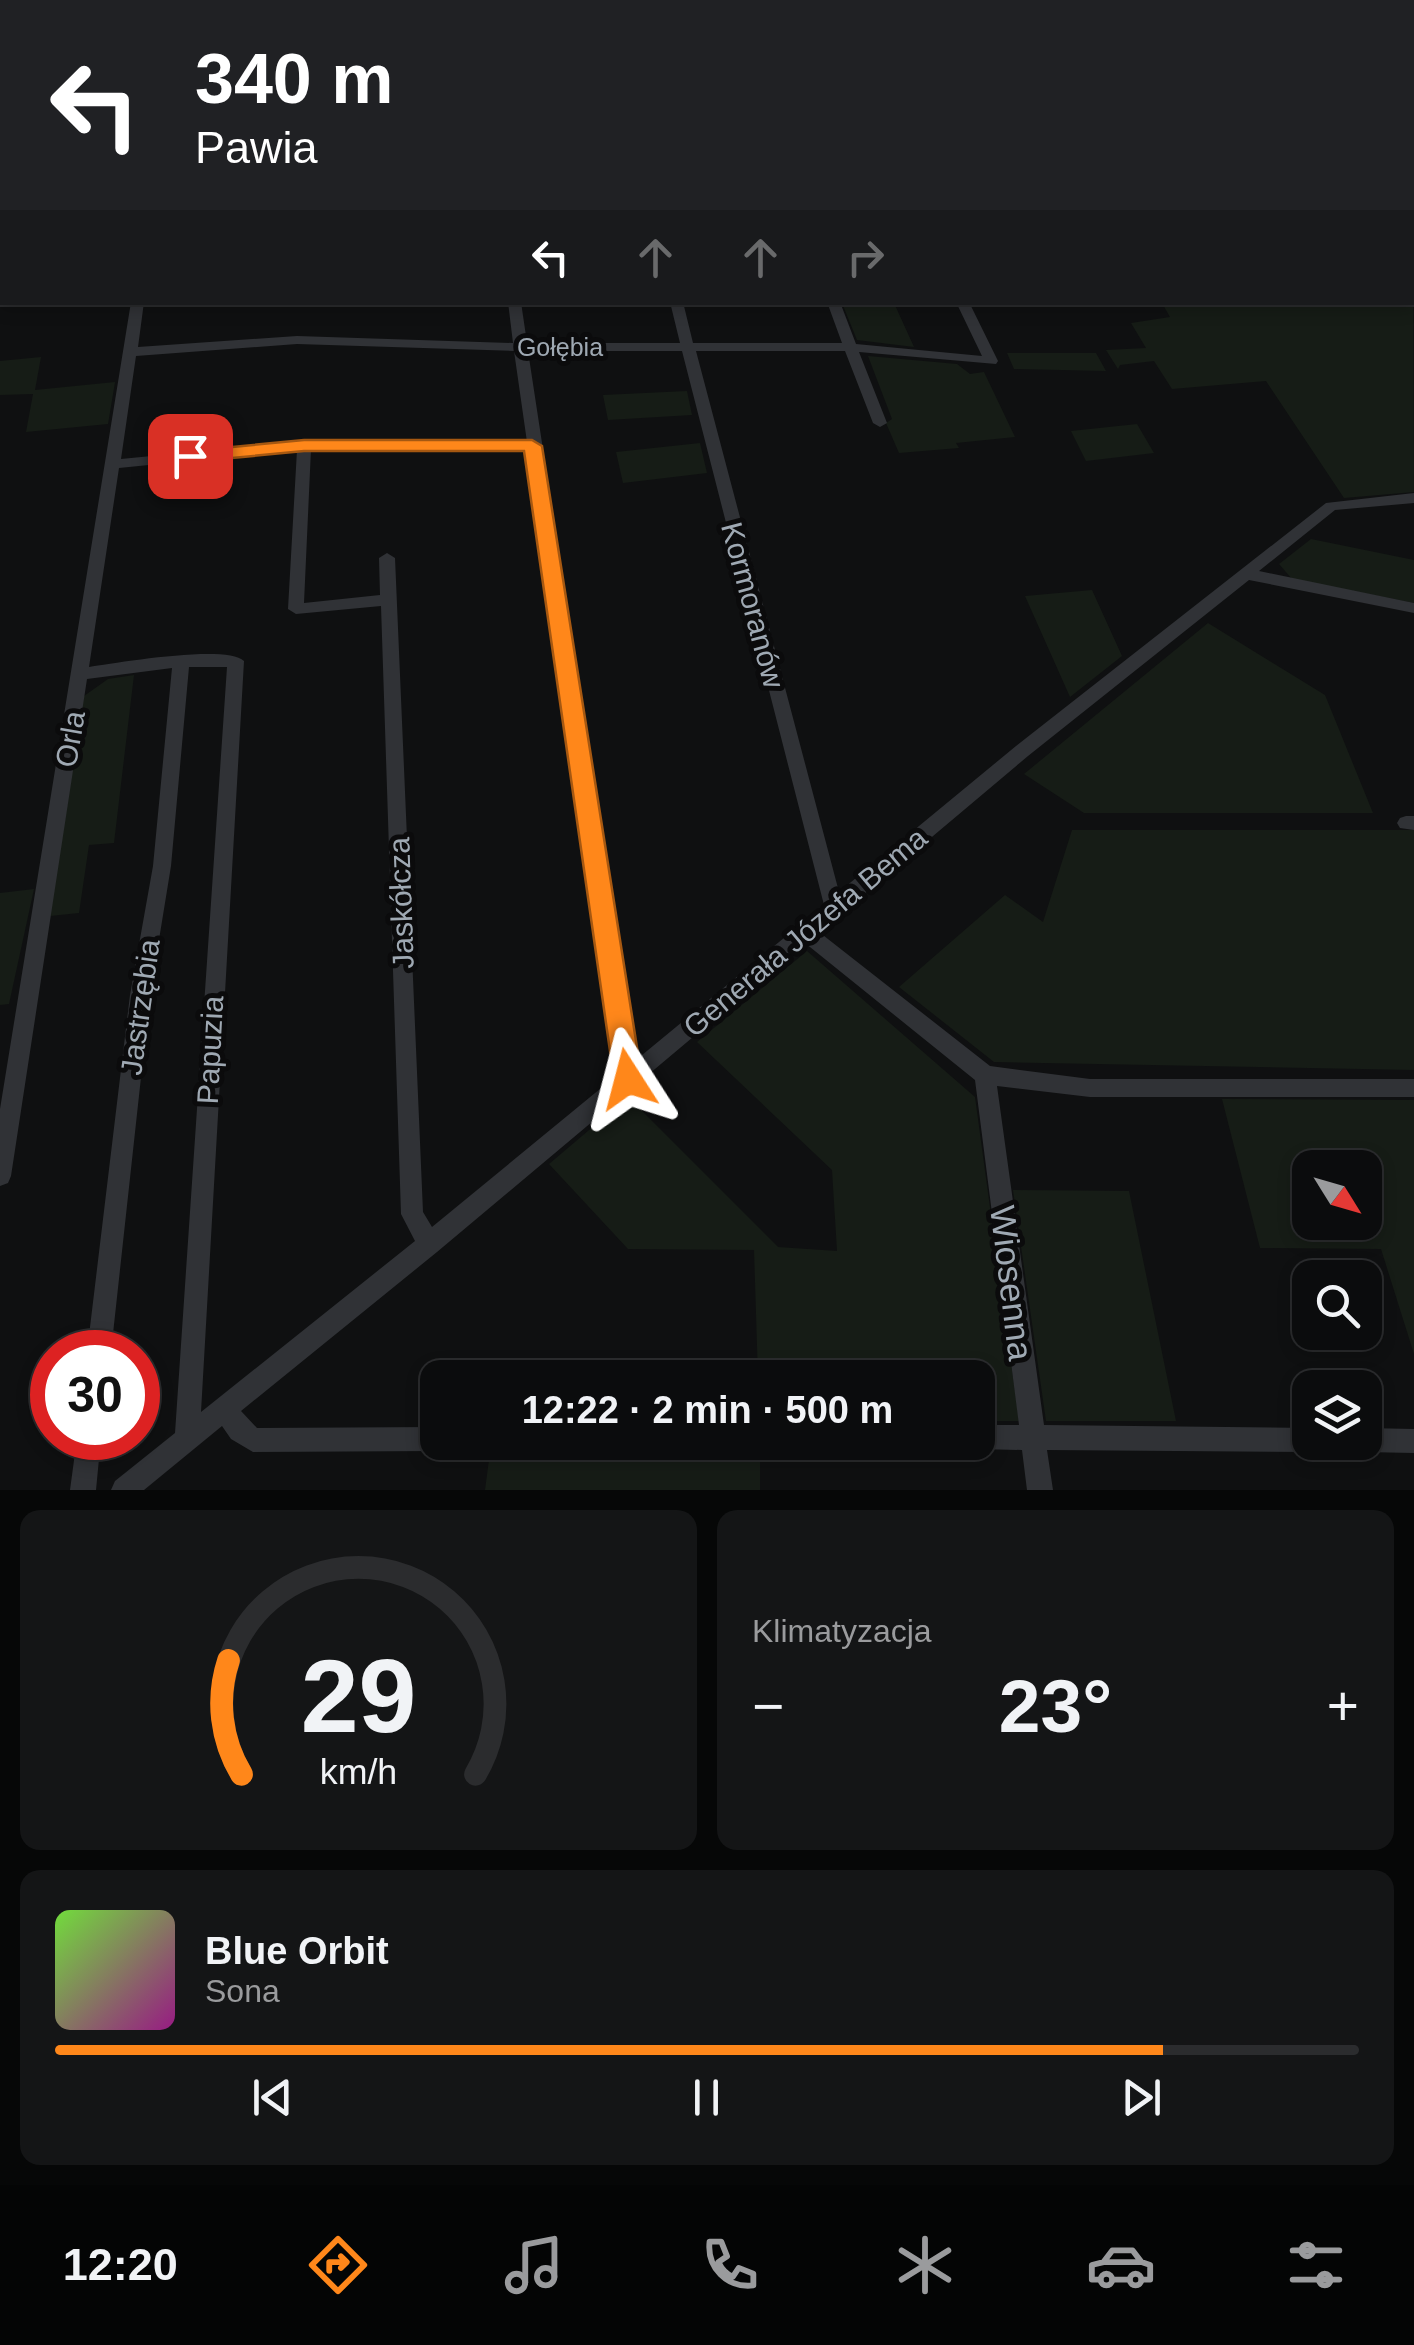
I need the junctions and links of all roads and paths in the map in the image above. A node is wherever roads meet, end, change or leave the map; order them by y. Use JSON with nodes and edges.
{"nodes":[{"id":1,"x":138,"y":305,"type":"edge"},
{"id":2,"x":514,"y":305,"type":"edge"},
{"id":3,"x":677,"y":305,"type":"edge"},
{"id":4,"x":834,"y":305,"type":"edge"},
{"id":5,"x":963,"y":305,"type":"edge"},
{"id":6,"x":520,"y":346,"type":"junction"},
{"id":7,"x":687,"y":346,"type":"junction"},
{"id":8,"x":850,"y":347,"type":"junction"},
{"id":9,"x":130,"y":352,"type":"junction"},
{"id":10,"x":880,"y":423,"type":"dead end"},
{"id":11,"x":304,"y":445,"type":"junction"},
{"id":12,"x":532,"y":446,"type":"junction"},
{"id":13,"x":114,"y":464,"type":"junction"},
{"id":14,"x":1414,"y":498,"type":"edge"},
{"id":15,"x":387,"y":558,"type":"dead end"},
{"id":16,"x":1247,"y":574,"type":"junction"},
{"id":17,"x":389,"y":600,"type":"junction"},
{"id":18,"x":1414,"y":608,"type":"edge"},
{"id":19,"x":180,"y":661,"type":"junction"},
{"id":20,"x":80,"y":674,"type":"junction"},
{"id":21,"x":834,"y":907,"type":"junction"},
{"id":22,"x":804,"y":932,"type":"junction"},
{"id":23,"x":985,"y":1075,"type":"junction"},
{"id":24,"x":628,"y":1079,"type":"junction"},
{"id":25,"x":1414,"y":1088,"type":"edge"},
{"id":26,"x":0,"y":1176,"type":"edge"},
{"id":27,"x":428,"y":1244,"type":"junction"},
{"id":28,"x":102,"y":1330,"type":"edge"},
{"id":29,"x":225,"y":1410,"type":"junction"},
{"id":30,"x":995,"y":1437,"type":"edge"},
{"id":31,"x":1032,"y":1437,"type":"junction"},
{"id":32,"x":186,"y":1438,"type":"junction"},
{"id":33,"x":420,"y":1439,"type":"edge"},
{"id":34,"x":1292,"y":1440,"type":"edge"},
{"id":35,"x":1382,"y":1440,"type":"edge"},
{"id":36,"x":1414,"y":1440,"type":"edge"},
{"id":37,"x":86,"y":1460,"type":"edge"},
{"id":38,"x":83,"y":1490,"type":"edge"},
{"id":39,"x":124,"y":1490,"type":"edge"},
{"id":40,"x":1040,"y":1490,"type":"edge"}],
"edges":[{"from":1,"to":9,"type":"street","name":"Orla"},
{"from":2,"to":6,"type":"street"},
{"from":3,"to":7,"type":"street","name":"Kormoranów"},
{"from":4,"to":8,"type":"street"},
{"from":5,"to":8,"type":"street","name":"Gołębia"},
{"from":6,"to":7,"type":"street","name":"Gołębia"},
{"from":6,"to":9,"type":"street","name":"Gołębia"},
{"from":6,"to":12,"type":"street"},
{"from":7,"to":8,"type":"street","name":"Gołębia"},
{"from":7,"to":21,"type":"street","name":"Kormoranów"},
{"from":8,"to":10,"type":"street"},
{"from":9,"to":13,"type":"street","name":"Orla"},
{"from":11,"to":12,"type":"street"},
{"from":11,"to":13,"type":"street"},
{"from":11,"to":17,"type":"street"},
{"from":12,"to":24,"type":"street"},
{"from":13,"to":20,"type":"street","name":"Orla"},
{"from":14,"to":16,"type":"street","name":"Generała Józefa Bema"},
{"from":15,"to":17,"type":"street","name":"Jaskółcza"},
{"from":16,"to":18,"type":"street"},
{"from":16,"to":21,"type":"street","name":"Generała Józefa Bema"},
{"from":17,"to":27,"type":"street","name":"Jaskółcza"},
{"from":19,"to":20,"type":"street"},
{"from":19,"to":28,"type":"street","name":"Jastrzębia"},
{"from":19,"to":32,"type":"street","name":"Papuzia"},
{"from":20,"to":26,"type":"street","name":"Orla"},
{"from":21,"to":22,"type":"street","name":"Generała Józefa Bema"},
{"from":22,"to":23,"type":"street"},
{"from":22,"to":24,"type":"street","name":"Generała Józefa Bema"},
{"from":23,"to":25,"type":"street"},
{"from":23,"to":31,"type":"street","name":"Wiosenna"},
{"from":24,"to":27,"type":"street","name":"Generała Józefa Bema"},
{"from":27,"to":29,"type":"street","name":"Generała Józefa Bema"},
{"from":29,"to":32,"type":"street","name":"Generała Józefa Bema"},
{"from":29,"to":33,"type":"street"},
{"from":30,"to":31,"type":"street"},
{"from":31,"to":34,"type":"street"},
{"from":31,"to":40,"type":"street","name":"Wiosenna"},
{"from":32,"to":39,"type":"street","name":"Generała Józefa Bema"},
{"from":35,"to":36,"type":"street"},
{"from":37,"to":38,"type":"street"}]}
